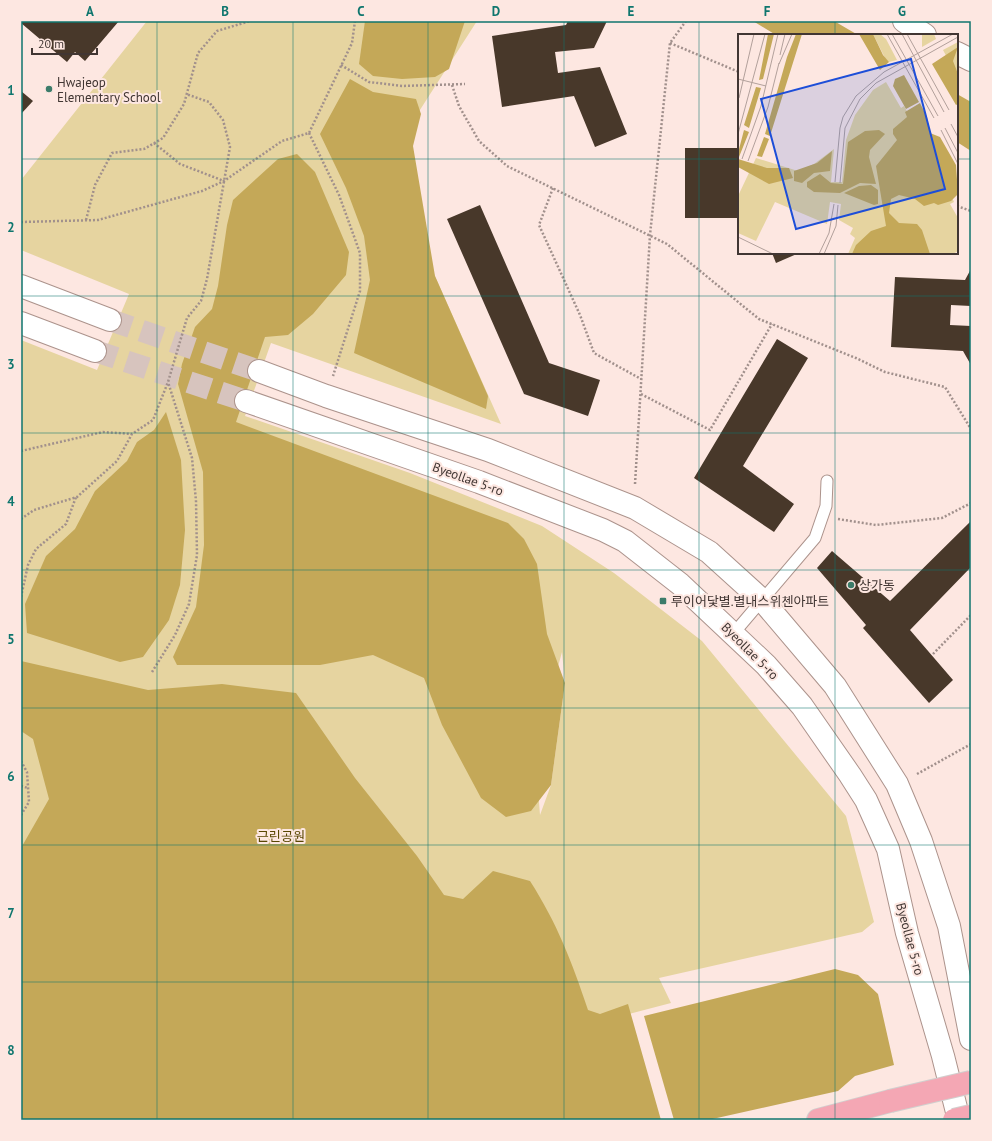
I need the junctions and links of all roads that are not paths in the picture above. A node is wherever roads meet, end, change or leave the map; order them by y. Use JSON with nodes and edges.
{"nodes":[{"id":1,"x":904,"y":21,"type":"edge"},
{"id":2,"x":924,"y":34,"type":"edge"},
{"id":3,"x":958,"y":54,"type":"edge"},
{"id":4,"x":971,"y":60,"type":"edge"},
{"id":5,"x":21,"y":286,"type":"edge"},
{"id":6,"x":110,"y":320,"type":"tunnel mouth"},
{"id":7,"x":21,"y":323,"type":"edge"},
{"id":8,"x":95,"y":351,"type":"tunnel mouth"},
{"id":9,"x":259,"y":371,"type":"tunnel mouth"},
{"id":10,"x":246,"y":401,"type":"tunnel mouth"},
{"id":11,"x":827,"y":482,"type":"dead end"},
{"id":12,"x":762,"y":600,"type":"junction"},
{"id":13,"x":734,"y":633,"type":"junction"},
{"id":14,"x":971,"y":1039,"type":"edge"},
{"id":15,"x":971,"y":1082,"type":"edge"},
{"id":16,"x":971,"y":1116,"type":"edge"},
{"id":17,"x":818,"y":1120,"type":"edge"},
{"id":18,"x":954,"y":1120,"type":"edge"},
{"id":19,"x":959,"y":1120,"type":"edge"}],
"edges":[{"from":1,"to":2,"type":"street"},
{"from":3,"to":4,"type":"street"},
{"from":5,"to":6,"type":"street"},
{"from":7,"to":8,"type":"street"},
{"from":9,"to":12,"type":"street"},
{"from":10,"to":13,"type":"street","name":"Byeollae 5-ro"},
{"from":11,"to":12,"type":"lane"},
{"from":12,"to":13,"type":"lane"},
{"from":12,"to":14,"type":"street"},
{"from":13,"to":19,"type":"street","name":"Byeollae 5-ro"},
{"from":15,"to":17,"type":"highway","bridge":true},
{"from":16,"to":18,"type":"highway","bridge":true}]}
